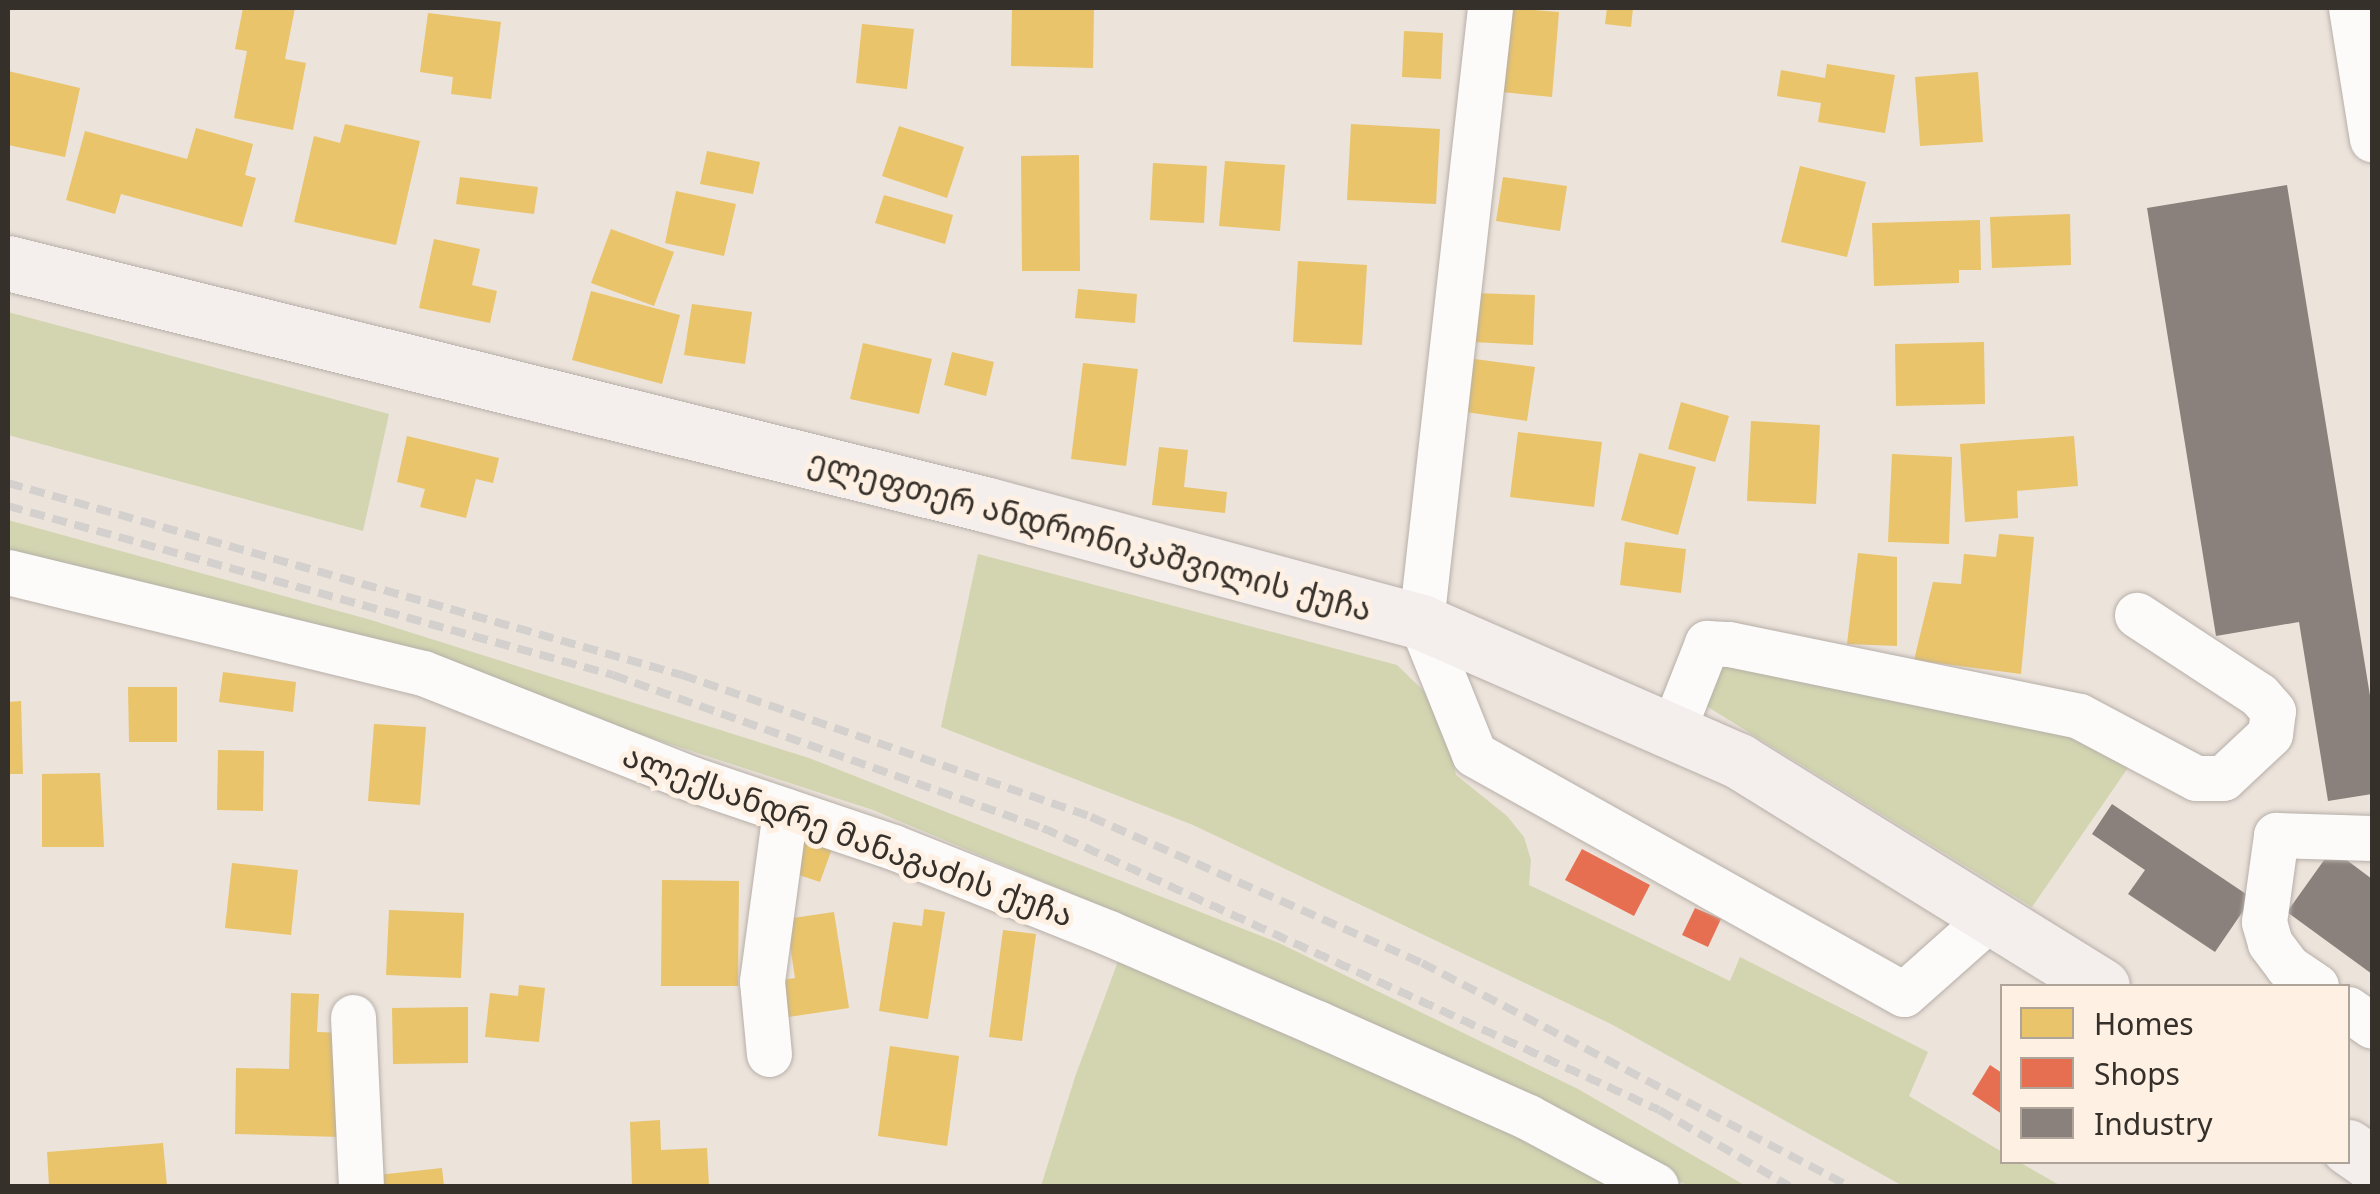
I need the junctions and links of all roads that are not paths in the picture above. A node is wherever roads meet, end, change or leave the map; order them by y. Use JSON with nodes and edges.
{"nodes":[{"id":1,"x":1490,"y":8,"type":"edge"},
{"id":2,"x":2351,"y":8,"type":"edge"},
{"id":3,"x":2372,"y":140,"type":"edge"},
{"id":4,"x":8,"y":263,"type":"edge"},
{"id":5,"x":8,"y":572,"type":"edge"},
{"id":6,"x":2136,"y":616,"type":"dead end"},
{"id":7,"x":1420,"y":622,"type":"junction"},
{"id":8,"x":1672,"y":732,"type":"junction"},
{"id":9,"x":785,"y":810,"type":"junction"},
{"id":10,"x":2372,"y":838,"type":"edge"},
{"id":11,"x":1992,"y":915,"type":"junction"},
{"id":12,"x":2099,"y":984,"type":"edge"},
{"id":13,"x":2313,"y":984,"type":"edge"},
{"id":14,"x":2350,"y":1010,"type":"edge"},
{"id":15,"x":353,"y":1017,"type":"dead end"},
{"id":16,"x":2372,"y":1026,"type":"edge"},
{"id":17,"x":769,"y":1054,"type":"dead end"},
{"id":18,"x":2350,"y":1149,"type":"edge"},
{"id":19,"x":2372,"y":1164,"type":"edge"},
{"id":20,"x":362,"y":1186,"type":"edge"},
{"id":21,"x":1656,"y":1186,"type":"edge"}],
"edges":[{"from":1,"to":7,"type":"street"},
{"from":2,"to":3,"type":"street"},
{"from":4,"to":7,"type":"main road","name":"ელეფთერ ანდრონიკაშვილის ქუჩა"},
{"from":5,"to":9,"type":"street","name":"ალექსანდრე მანაგაძის ქუჩა"},
{"from":6,"to":8,"type":"street"},
{"from":7,"to":8,"type":"main road","name":"ელეფთერ ანდრონიკაშვილის ქუჩა"},
{"from":7,"to":11,"type":"street"},
{"from":8,"to":11,"type":"main road","name":"ელეფთერ ანდრონიკაშვილის ქუჩა"},
{"from":9,"to":17,"type":"street"},
{"from":9,"to":21,"type":"street","name":"ალექსანდრე მანაგაძის ქუჩა"},
{"from":10,"to":13,"type":"street"},
{"from":11,"to":12,"type":"main road","name":"ელეფთერ ანდრონიკაშვილის ქუჩა"},
{"from":14,"to":16,"type":"street"},
{"from":15,"to":20,"type":"street"},
{"from":18,"to":19,"type":"main road"}]}
